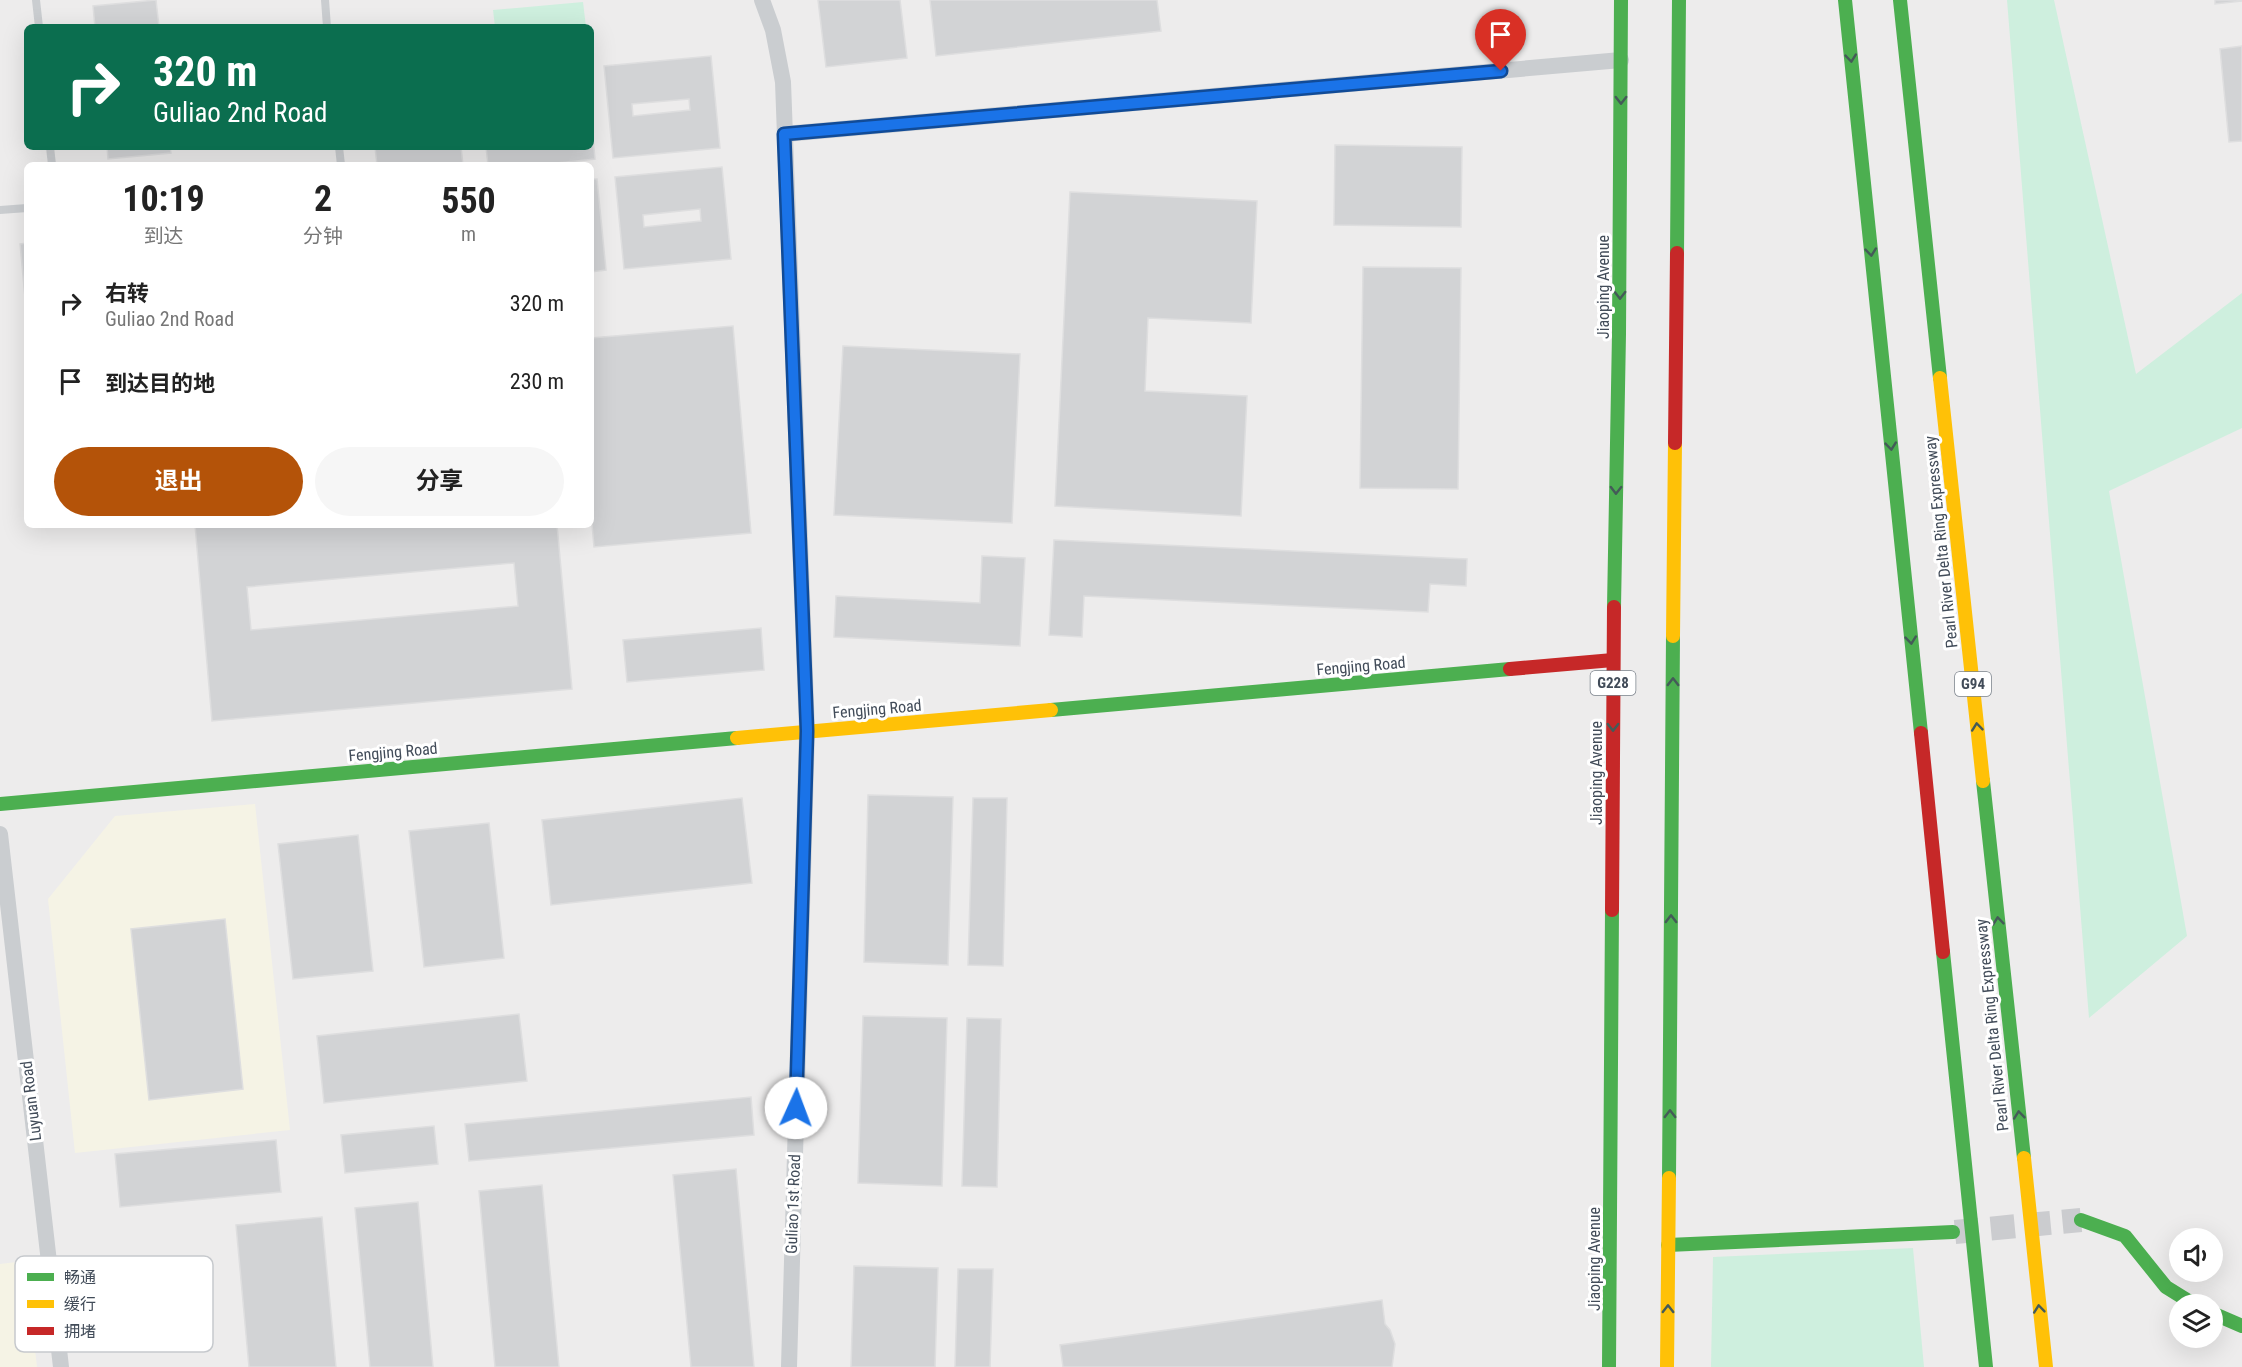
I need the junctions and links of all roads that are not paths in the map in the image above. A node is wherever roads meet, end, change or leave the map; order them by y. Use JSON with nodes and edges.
{"nodes":[{"id":1,"x":36,"y":0,"type":"edge"},
{"id":2,"x":325,"y":0,"type":"edge"},
{"id":3,"x":762,"y":0,"type":"edge"},
{"id":4,"x":1621,"y":0,"type":"edge"},
{"id":5,"x":1679,"y":0,"type":"edge"},
{"id":6,"x":1845,"y":0,"type":"edge"},
{"id":7,"x":1900,"y":0,"type":"edge"},
{"id":8,"x":39,"y":24,"type":"edge"},
{"id":9,"x":327,"y":24,"type":"edge"},
{"id":10,"x":1621,"y":60,"type":"junction"},
{"id":11,"x":784,"y":134,"type":"junction"},
{"id":12,"x":24,"y":208,"type":"edge"},
{"id":13,"x":0,"y":210,"type":"edge"},
{"id":14,"x":1613,"y":660,"type":"junction"},
{"id":15,"x":807,"y":731,"type":"junction"},
{"id":16,"x":0,"y":804,"type":"edge"},
{"id":17,"x":0,"y":834,"type":"edge"},
{"id":18,"x":2081,"y":1220,"type":"tunnel mouth"},
{"id":19,"x":1953,"y":1232,"type":"tunnel mouth"},
{"id":20,"x":1668,"y":1245,"type":"junction"},
{"id":21,"x":48,"y":1256,"type":"edge"},
{"id":22,"x":2177,"y":1294,"type":"edge"},
{"id":23,"x":2223,"y":1318,"type":"edge"},
{"id":24,"x":2242,"y":1326,"type":"edge"},
{"id":25,"x":59,"y":1352,"type":"edge"},
{"id":26,"x":61,"y":1367,"type":"edge"},
{"id":27,"x":789,"y":1367,"type":"edge"},
{"id":28,"x":1610,"y":1367,"type":"edge"},
{"id":29,"x":1667,"y":1367,"type":"edge"},
{"id":30,"x":1986,"y":1367,"type":"edge"},
{"id":31,"x":2046,"y":1367,"type":"edge"}],
"edges":[{"from":1,"to":8,"type":"lane"},
{"from":2,"to":9,"type":"lane"},
{"from":3,"to":11,"type":"street","name":"Guliao 1st Road"},
{"from":4,"to":10,"type":"main road","name":"Jiaoping Avenue","number":"G228"},
{"from":20,"to":5,"type":"main road","one_way":true},
{"from":6,"to":30,"type":"main road","one_way":true},
{"from":31,"to":7,"type":"main road","name":"Pearl River Delta Ring Expressway","number":"G94","one_way":true},
{"from":10,"to":11,"type":"street"},
{"from":10,"to":14,"type":"main road","name":"Jiaoping Avenue","number":"G228","one_way":true},
{"from":11,"to":15,"type":"street","name":"Guliao 1st Road"},
{"from":12,"to":13,"type":"lane"},
{"from":14,"to":15,"type":"main road","name":"Fengjing Road"},
{"from":14,"to":28,"type":"main road","name":"Jiaoping Avenue","number":"G228","one_way":true},
{"from":15,"to":16,"type":"main road","name":"Fengjing Road"},
{"from":15,"to":27,"type":"street","name":"Guliao 1st Road"},
{"from":17,"to":21,"type":"street","name":"Luyuan Road"},
{"from":18,"to":22,"type":"main road"},
{"from":19,"to":20,"type":"main road"},
{"from":29,"to":20,"type":"main road","one_way":true},
{"from":23,"to":24,"type":"main road"},
{"from":25,"to":26,"type":"street","name":"Luyuan Road"}]}
